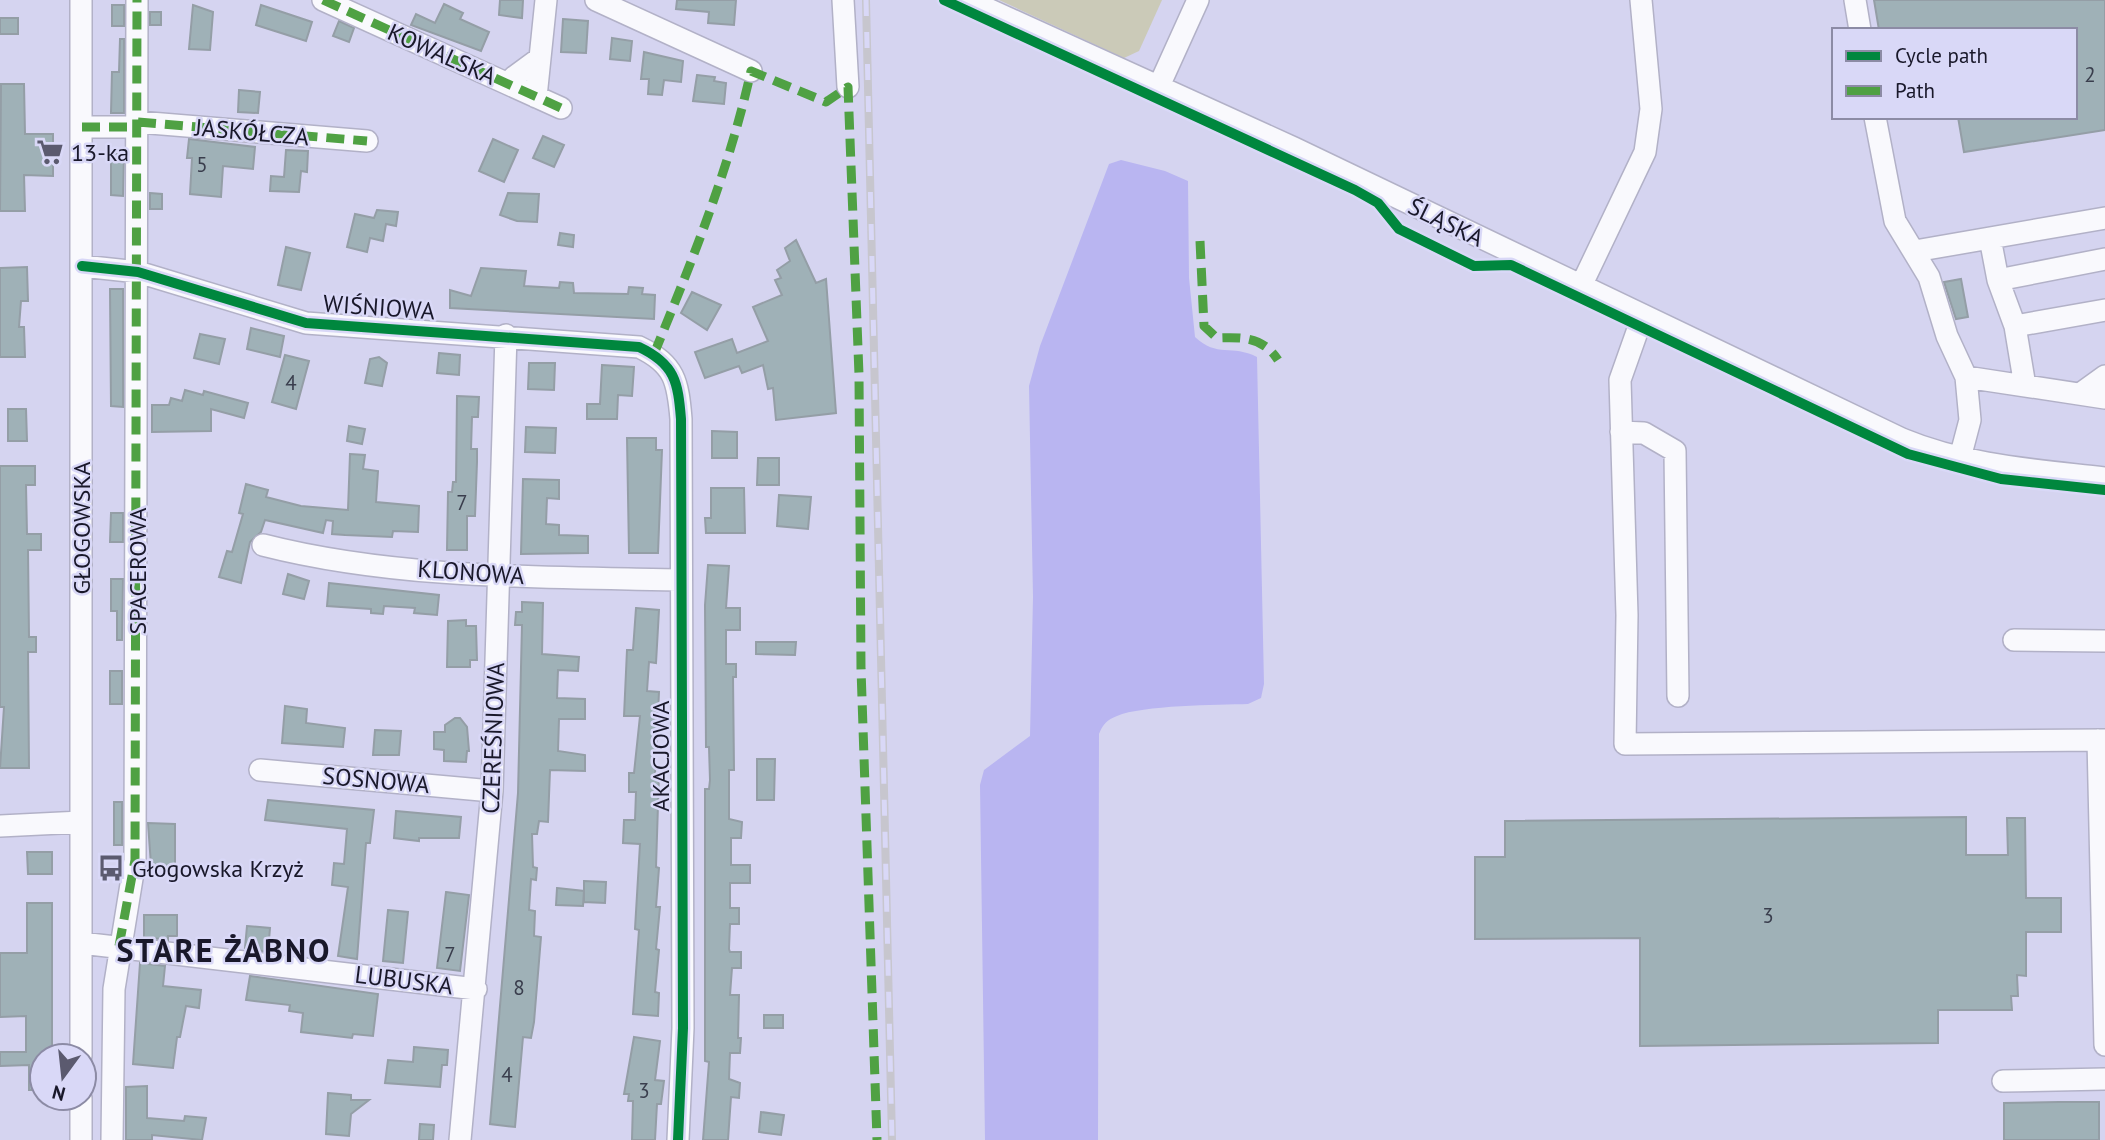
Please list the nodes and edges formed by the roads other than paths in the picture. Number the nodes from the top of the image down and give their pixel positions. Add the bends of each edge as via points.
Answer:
1 (81, 0) edge
2 (137, 0) edge
3 (323, 0) edge
4 (546, 0) edge
5 (596, 0) edge
6 (843, 0) edge
7 (968, 0) edge
8 (1198, 0) edge
9 (1641, 0) edge
10 (1855, 0) edge
11 (1860, 28) edge
12 (540, 58) junction
13 (751, 71) dead end
14 (511, 85) junction
15 (1159, 86) junction
16 (848, 87) dead end
17 (536, 97) junction
18 (561, 108) dead end
19 (1875, 119) edge
20 (138, 125) junction
21 (82, 127) junction
22 (367, 141) dead end
23 (2105, 218) edge
24 (1990, 238) junction
25 (1915, 251) junction
26 (2105, 259) edge
27 (82, 266) junction
28 (138, 272) junction
29 (1998, 280) junction
30 (1581, 286) junction
31 (2105, 310) edge
32 (1643, 315) junction
33 (2015, 326) junction
34 (506, 335) junction
35 (672, 372) joint
36 (2105, 376) edge
37 (1966, 377) junction
38 (2025, 386) junction
39 (2080, 394) junction
40 (2105, 398) edge
41 (1621, 432) junction
42 (1960, 458) junction
43 (2105, 478) edge
44 (263, 545) dead end
45 (498, 576) junction
46 (680, 580) junction
47 (2014, 640) dead end
48 (2105, 641) edge
49 (1678, 696) dead end
50 (2102, 740) edge
51 (260, 770) dead end
52 (492, 791) junction
53 (81, 822) junction
54 (0, 826) edge
55 (81, 943) junction
56 (119, 946) junction
57 (476, 989) junction
58 (81, 1042) edge
59 (2105, 1045) edge
60 (2105, 1079) edge
61 (2003, 1081) dead end
62 (81, 1112) edge
63 (80, 1140) edge
64 (113, 1140) edge
65 (460, 1140) edge
66 (678, 1140) edge

1 - 21 street, GŁOGOWSKA
2 - 20 street, SPACEROWA
3 - 14 street, KOWALSKA
4 - 12 street
5 - 13 street
6 - 16 street
7 - 15 street, ŚLĄSKA
8 - 15 street
9 - 30 street via 1650,130 1645,152
10 - 11 street
12 - 14 street
12 - 17 street
14 - 17 street, KOWALSKA
15 - 30 street, ŚLĄSKA
17 - 18 street, KOWALSKA
19 - 25 street via 1895,221
20 - 21 street, JASKÓŁCZA
20 - 22 street, JASKÓŁCZA
20 - 28 street, SPACEROWA
21 - 27 street, GŁOGOWSKA
23 - 24 street
24 - 25 street
24 - 29 street
25 - 37 street
26 - 29 street
27 - 28 street, WIŚNIOWA
27 - 53 street, GŁOGOWSKA
28 - 34 street, WIŚNIOWA via 306,323
28 - 56 street, SPACEROWA via 135,860
29 - 33 street
30 - 32 street, ŚLĄSKA
31 - 33 street
32 - 41 street via 1620,380
32 - 42 street, ŚLĄSKA via 1902,439
33 - 38 street
34 - 35 street, WIŚNIOWA via 639,347 658,356
34 - 45 street, CZEREŚNIOWA
35 - 46 street, AKACJOWA via 681,419
36 - 39 street
37 - 38 street
37 - 42 street via 1970,420
38 - 39 street
39 - 40 street
41 - 49 street via 1644,433 1675,452
41 - 50 street via 1627,615 1625,744
42 - 43 street, ŚLĄSKA
44 - 45 street, KLONOWA via 317,558
45 - 46 street, KLONOWA
45 - 52 street, CZEREŚNIOWA
46 - 66 street, AKACJOWA via 683,1028
47 - 48 street
50 - 59 street
51 - 52 street, SOSNOWA
52 - 57 street, CZEREŚNIOWA
53 - 54 street
53 - 55 street, GŁOGOWSKA
55 - 56 street, LUBUSKA
55 - 58 street, GŁOGOWSKA
56 - 57 street, LUBUSKA
56 - 64 street, SPACEROWA via 114,989
57 - 65 street, CZEREŚNIOWA
60 - 61 street
62 - 63 street

